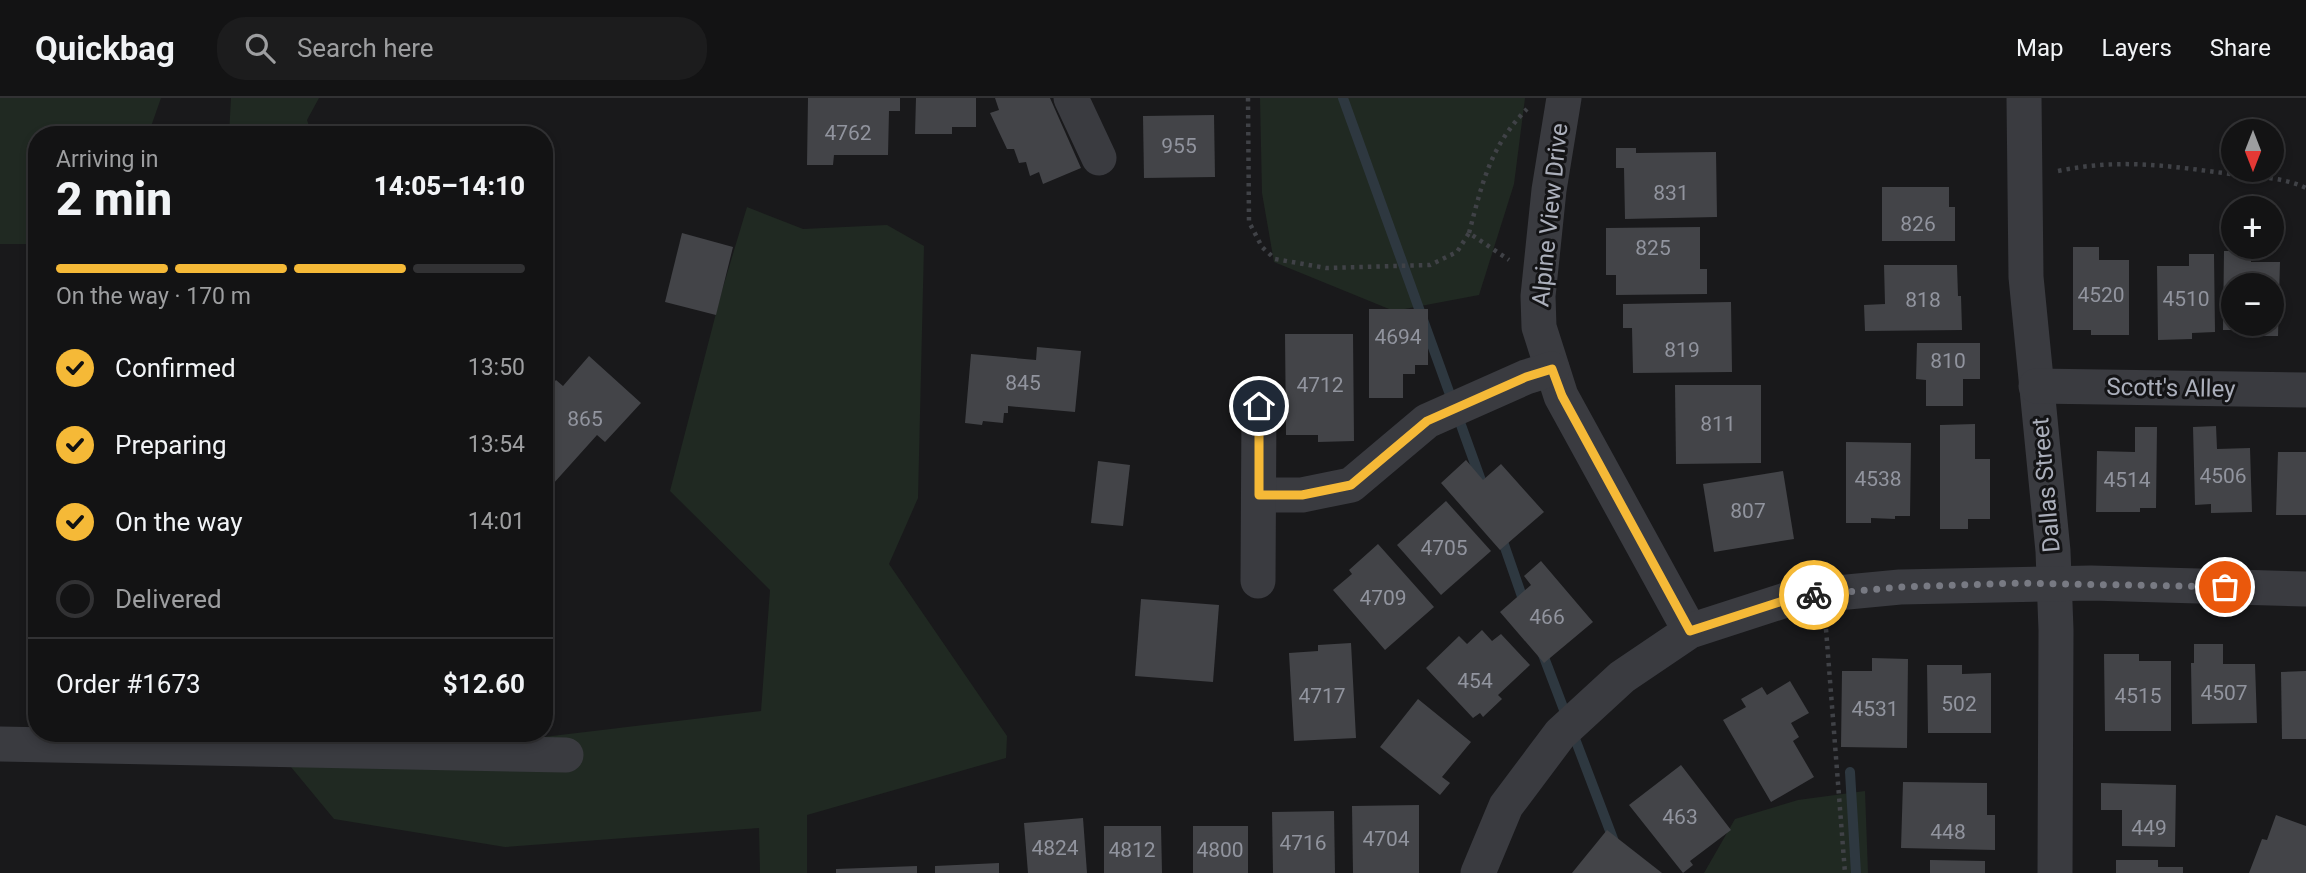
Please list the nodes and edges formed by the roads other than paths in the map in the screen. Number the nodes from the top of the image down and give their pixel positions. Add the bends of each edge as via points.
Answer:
1 (1071, 98) edge
2 (2024, 98) edge
3 (1548, 102) edge
4 (1099, 158) dead end
5 (1552, 369) junction
6 (2036, 386) junction
7 (2306, 390) edge
8 (1259, 406) dead end
9 (1259, 495) junction
10 (1258, 581) dead end
11 (2054, 583) junction
12 (2306, 589) edge
13 (1690, 631) junction
14 (0, 744) edge
15 (566, 755) dead end
16 (1478, 873) edge
17 (2055, 873) edge

1 - 4 street
2 - 6 street, Dallas Street via 2026,277
3 - 5 street, Alpine View Drive via 1549,190 1538,296 1539,327
5 - 9 street via 1427,421 1351,485 1302,495
5 - 13 street, Alpine View Drive via 1562,396
6 - 7 street, Scott's Alley
6 - 11 street, Dallas Street
8 - 9 street
9 - 10 street
11 - 12 street
11 - 13 street via 1900,587 1795,597
11 - 17 street, Dallas Street
13 - 16 street via 1622,677 1560,734 1506,806
14 - 15 street

